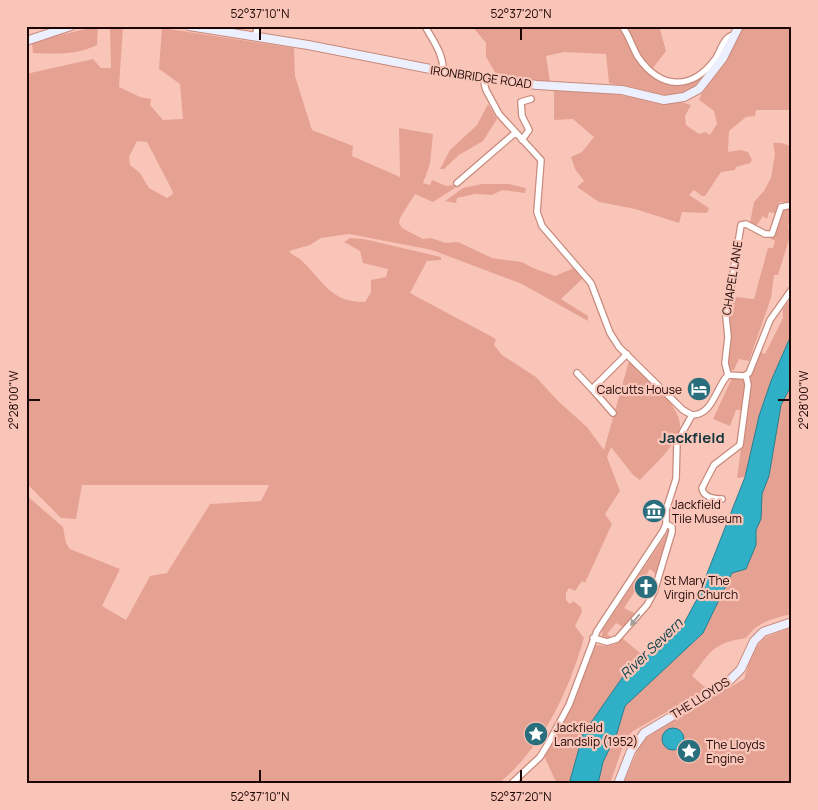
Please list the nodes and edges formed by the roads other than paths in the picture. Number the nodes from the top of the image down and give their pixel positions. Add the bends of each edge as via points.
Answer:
1 (71, 26) edge
2 (189, 26) edge
3 (258, 26) edge
4 (425, 26) edge
5 (622, 26) edge
6 (739, 26) edge
7 (216, 28) edge
8 (734, 35) junction
9 (255, 36) junction
10 (26, 41) edge
11 (443, 72) junction
12 (484, 79) junction
13 (531, 99) dead end
14 (515, 133) junction
15 (522, 140) junction
16 (457, 183) dead end
17 (791, 205) edge
18 (792, 289) edge
19 (626, 354) junction
20 (577, 373) dead end
21 (728, 375) junction
22 (746, 375) junction
23 (592, 389) junction
24 (613, 413) dead end
25 (692, 415) junction
26 (722, 499) dead end
27 (669, 526) junction
28 (792, 622) edge
29 (593, 638) junction
30 (511, 784) edge
31 (618, 784) edge

1 - 10 main road
2 - 7 main road, IRONBRIDGE ROAD
3 - 9 street
4 - 11 street via 439,51
5 - 8 street via 638,57 659,78 672,83 683,83 701,73 727,38
6 - 8 main road, IRONBRIDGE ROAD
7 - 9 main road, IRONBRIDGE ROAD
8 - 12 main road, IRONBRIDGE ROAD via 708,79 690,94 674,99 664,100 622,90
9 - 11 main road, IRONBRIDGE ROAD
11 - 12 main road, IRONBRIDGE ROAD
12 - 14 street via 499,114
13 - 15 street via 521,102 522,116 529,128
14 - 15 street
14 - 16 street via 464,173
15 - 19 street via 542,162 537,212 542,226 590,283 610,333
17 - 21 street, CHAPEL LANE via 782,205 772,234 741,225 726,317 725,363
18 - 22 street via 770,320
19 - 23 street
19 - 25 street
20 - 23 street
21 - 22 street
21 - 25 street via 711,404 702,413
22 - 26 street via 748,384 740,446 714,466 702,488 706,495
23 - 24 street
25 - 27 street via 677,442 676,479 666,510
27 - 29 street
27 -> 29 street via 654,592 646,605 617,639 607,642
28 - 31 main road, THE LLOYDS via 763,632 754,641 741,669 726,684 644,733 630,751
29 - 30 street via 568,705 548,744 540,757

